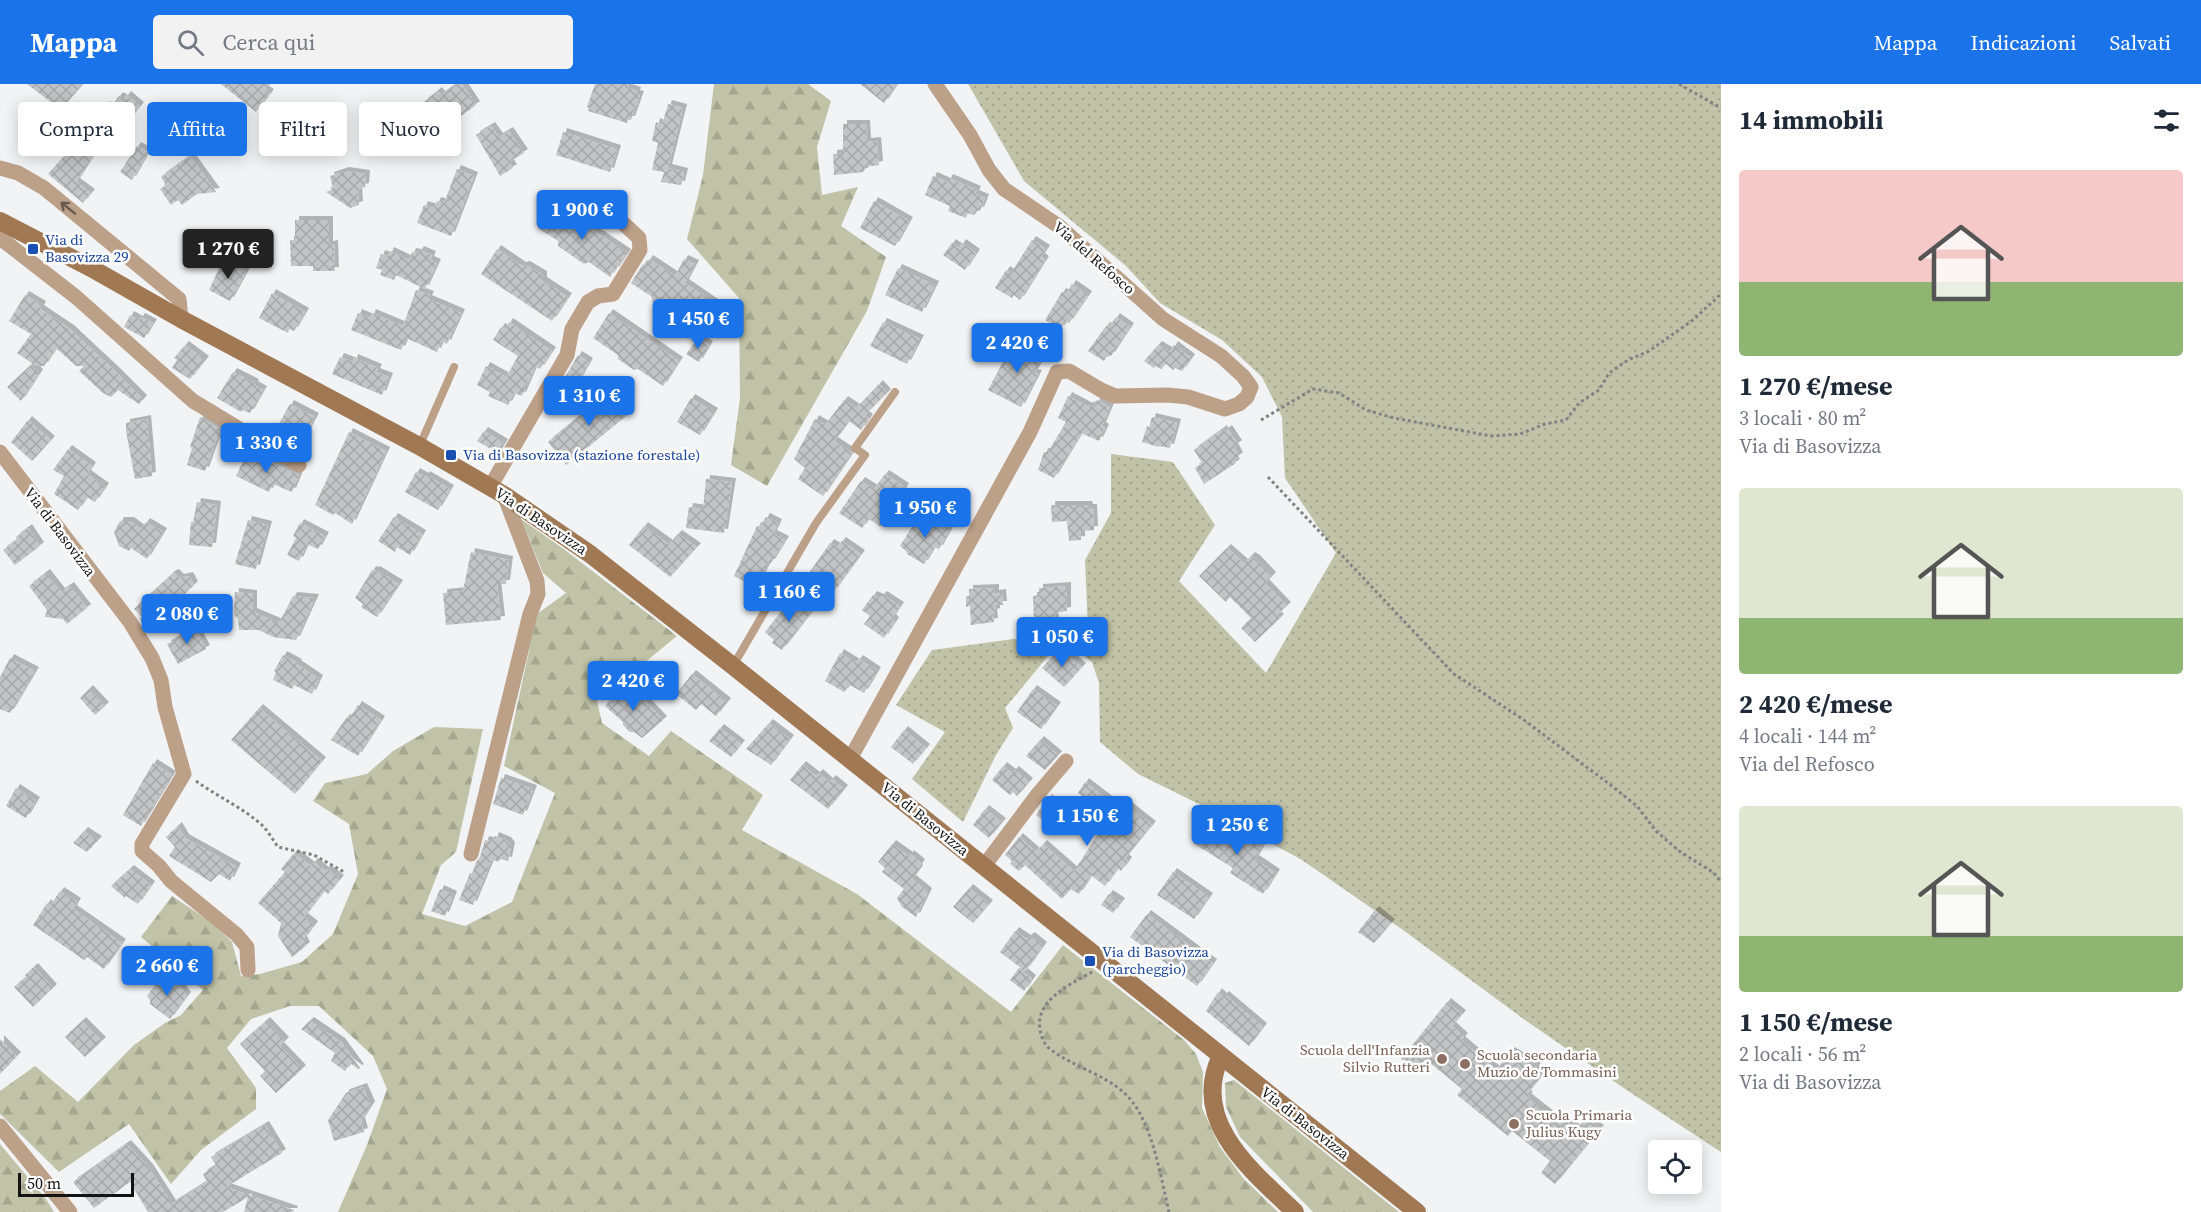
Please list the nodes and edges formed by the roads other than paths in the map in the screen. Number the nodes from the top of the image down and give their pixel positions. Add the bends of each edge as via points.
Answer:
1 (935, 84) edge
2 (0, 168) edge
3 (624, 224) dead end
4 (0, 227) edge
5 (181, 319) junction
6 (454, 367) dead end
7 (895, 392) dead end
8 (419, 446) junction
9 (0, 452) edge
10 (299, 465) dead end
11 (497, 491) junction
12 (733, 666) junction
13 (850, 759) junction
14 (1066, 761) dead end
15 (471, 854) dead end
16 (984, 866) junction
17 (248, 970) dead end
18 (1221, 1056) junction
19 (0, 1126) edge
20 (70, 1212) edge
21 (1295, 1212) edge
22 (1417, 1212) edge

1 - 13 street, Via del Refosco via 1004,189 1060,227 1162,319 1221,356 1251,387 1239,404 1225,409 1167,395 1115,396 1069,371 1057,372 1030,432
5 -> 2 street via 179,299 44,188
3 - 11 street via 639,238 640,250 613,294 588,302 572,329 567,355
4 - 5 main road, Via di Basovizza via 91,268
4 - 10 street via 4,242 76,297 193,401
5 - 8 main road, Via di Basovizza
6 - 8 lane
7 - 12 lane via 855,448 865,455 816,523
8 - 11 main road, Via di Basovizza
9 - 17 street, Via di Basovizza via 130,622 152,658 184,774 142,844 142,851 171,882 237,935 247,947
11 - 12 main road, Via di Basovizza via 590,554
11 - 15 street via 537,581 538,594
12 - 13 main road, Via di Basovizza
13 - 16 main road, Via di Basovizza
14 - 16 street
16 - 18 main road, Via di Basovizza
18 - 21 main road via 1212,1080 1213,1108 1219,1125 1246,1163
18 - 22 main road, Via di Basovizza
19 - 20 street

